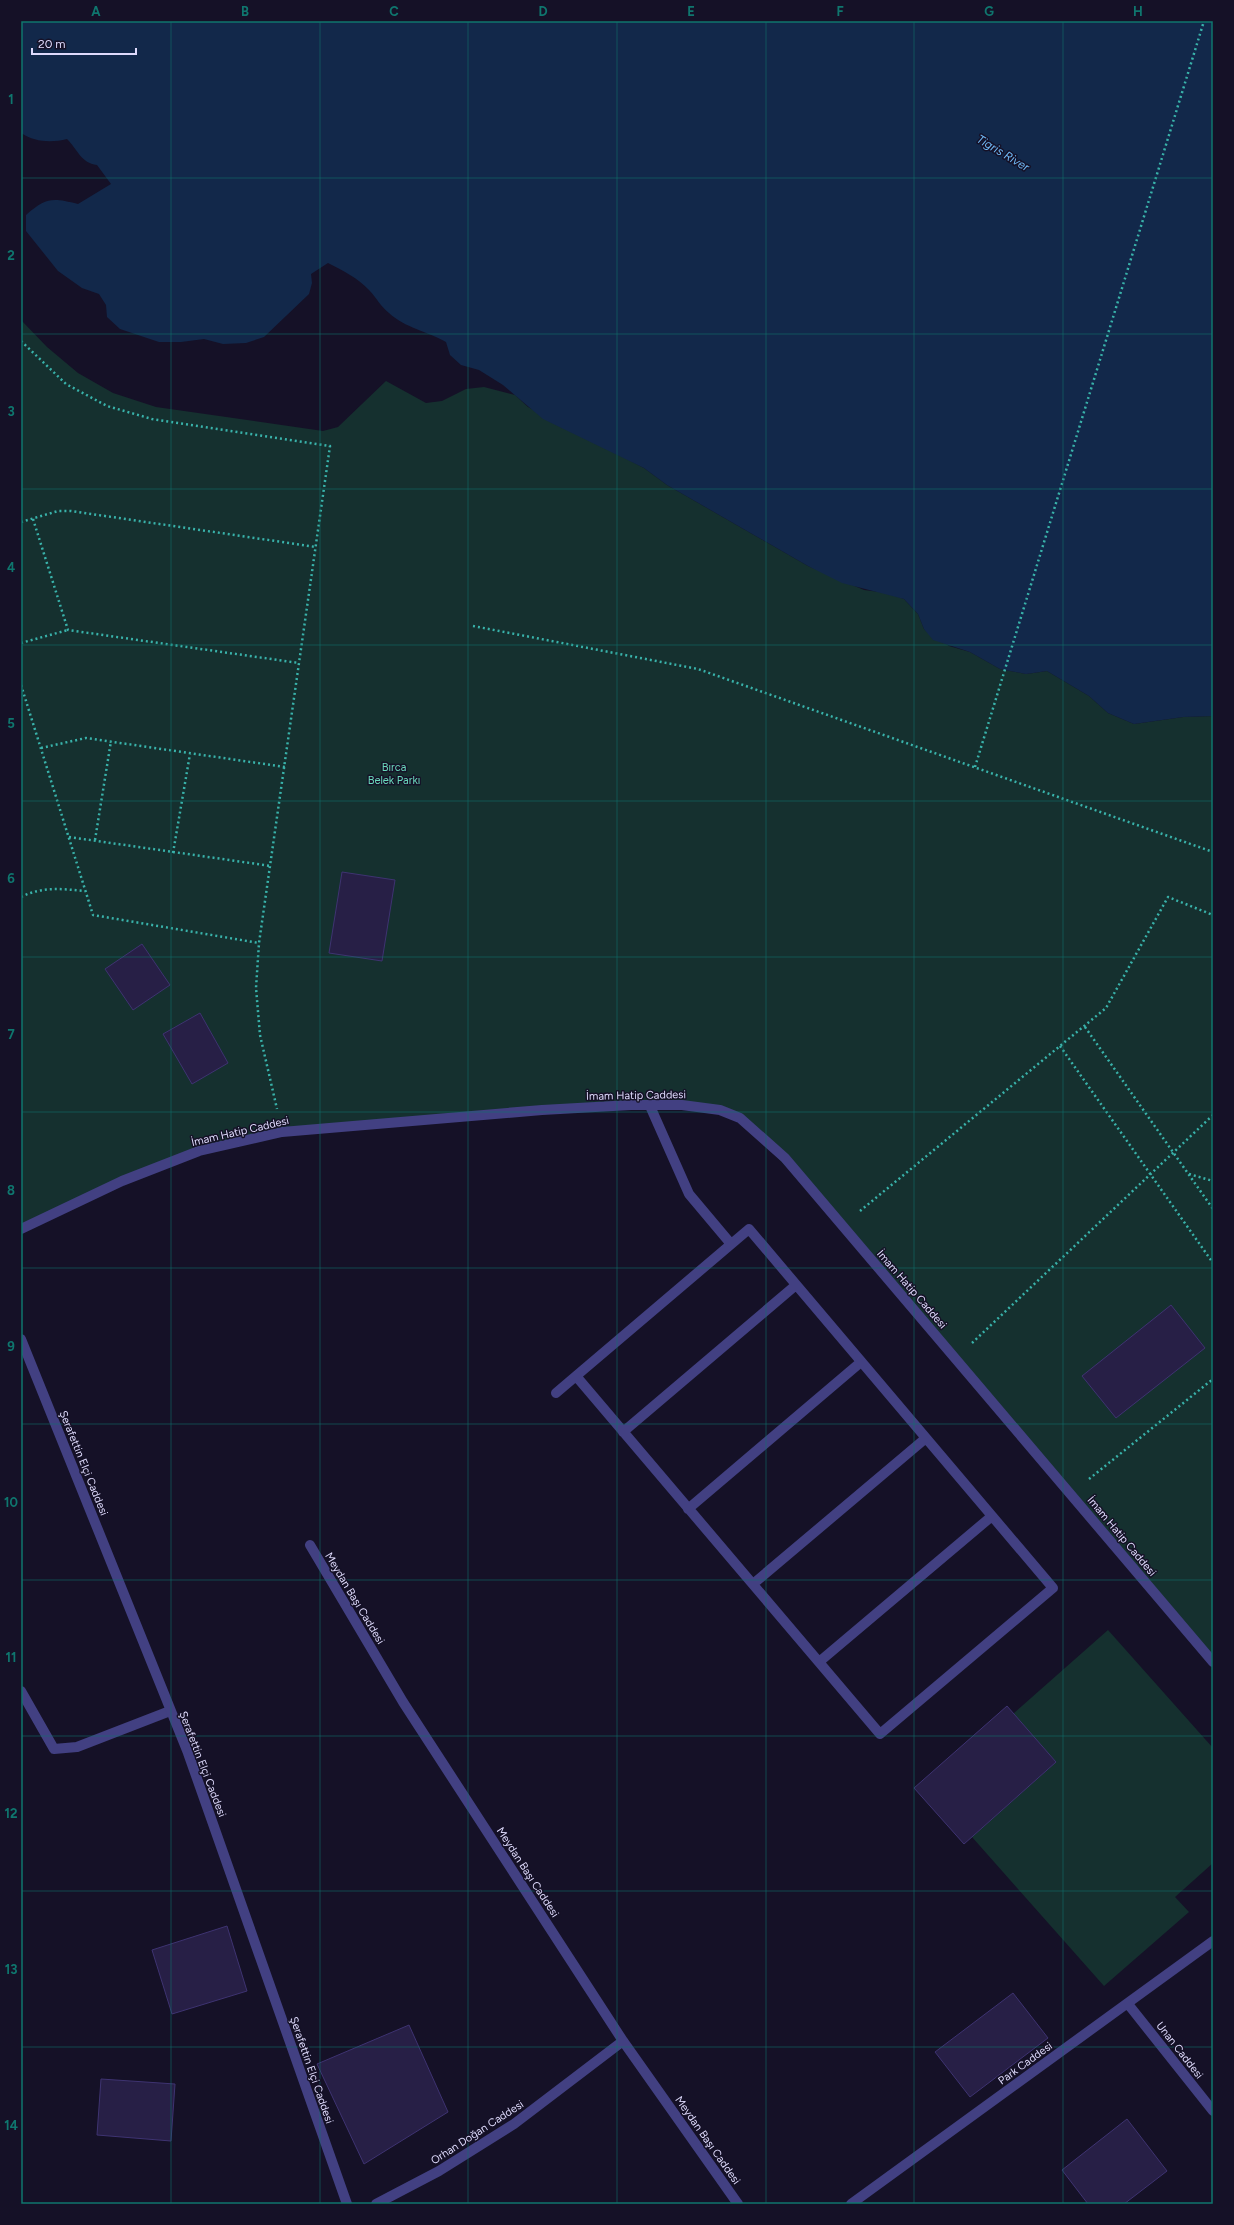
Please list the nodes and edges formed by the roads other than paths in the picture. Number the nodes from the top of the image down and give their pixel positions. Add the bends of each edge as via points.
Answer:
1 (650, 1106) junction
2 (21, 1229) edge
3 (731, 1244) junction
4 (796, 1285) junction
5 (21, 1339) edge
6 (861, 1362) junction
7 (576, 1376) junction
8 (556, 1393) dead end
9 (623, 1432) junction
10 (926, 1438) junction
11 (688, 1508) junction
12 (992, 1516) junction
13 (310, 1545) dead end
14 (753, 1584) junction
15 (819, 1662) junction
16 (1213, 1662) edge
17 (21, 1691) edge
18 (170, 1711) junction
19 (1213, 1941) edge
20 (1128, 2004) junction
21 (623, 2040) junction
22 (1213, 2111) edge
23 (347, 2204) edge
24 (376, 2204) edge
25 (738, 2204) edge
26 (851, 2204) edge

1 - 2 street, İmam Hatip Caddesi via 542,1110 282,1132 199,1151 122,1181
1 - 3 street via 689,1194
1 - 16 street, İmam Hatip Caddesi via 682,1105 720,1110 740,1118 785,1158
3 - 4 street via 749,1229
3 - 7 street
4 - 6 street
4 - 9 street
5 - 18 street, Şerafettin Elçi Caddesi
6 - 10 street
6 - 11 street
7 - 8 street
7 - 9 street
9 - 11 street
10 - 12 street
10 - 14 street
11 - 14 street
12 - 15 street
12 - 15 street via 1053,1588 1018,1618 880,1734
13 - 21 street, Meydan Başı Caddesi via 403,1702
14 - 15 street
17 - 18 street via 54,1749 77,1747
18 - 23 street, Şerafettin Elçi Caddesi via 188,1753
19 - 20 street, Park Caddesi
20 - 22 street, Unan Caddesi
20 - 26 street, Park Caddesi
21 - 24 street, Orhan Doğan Caddesi via 514,2124 439,2171
21 - 25 street, Meydan Başı Caddesi

